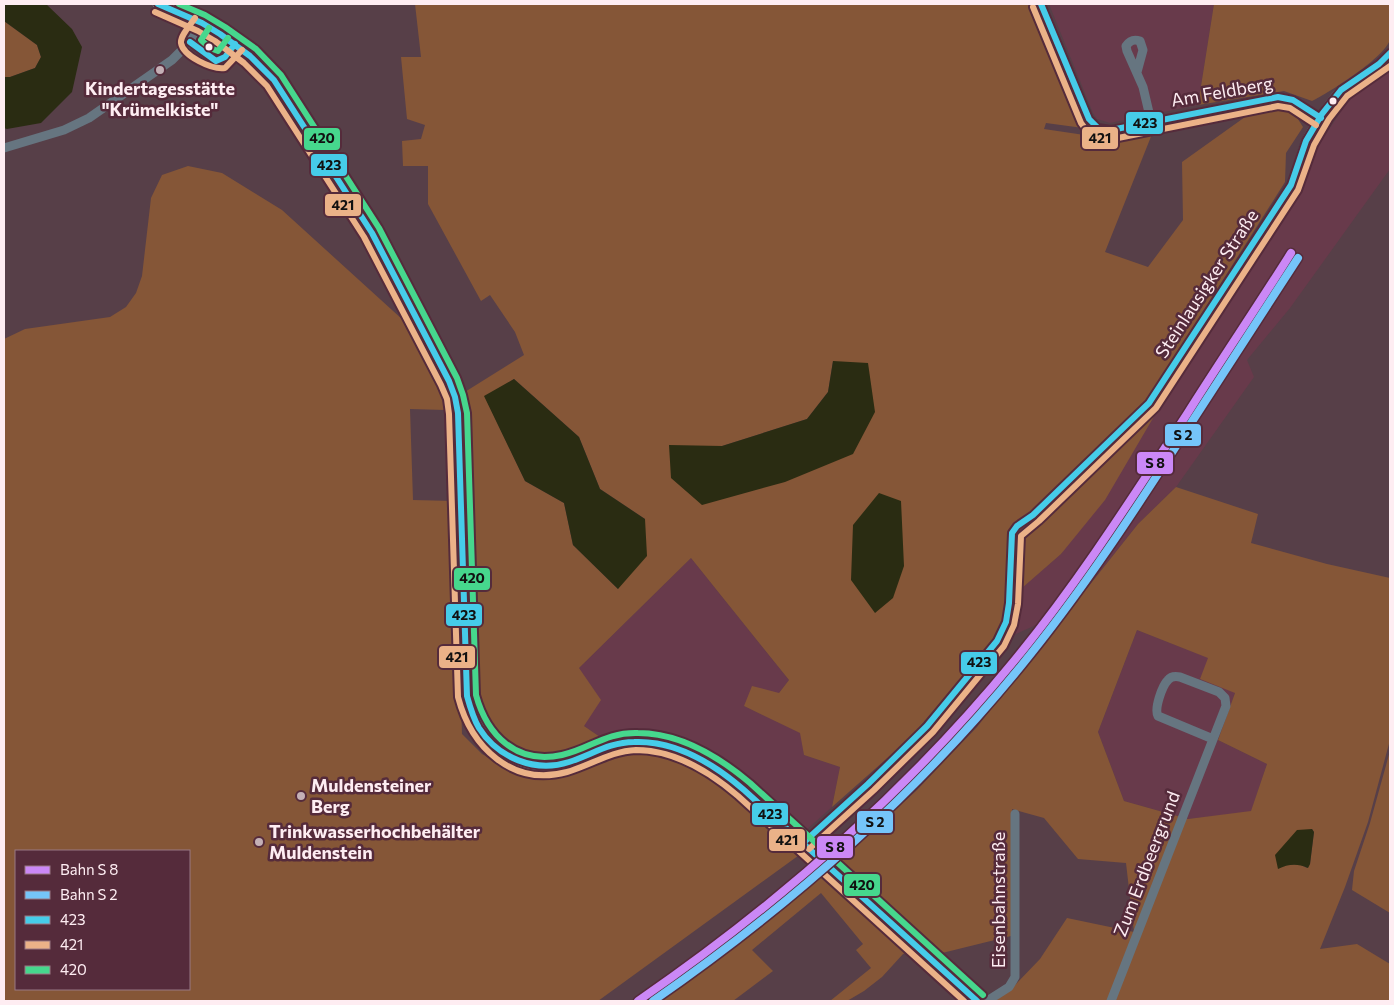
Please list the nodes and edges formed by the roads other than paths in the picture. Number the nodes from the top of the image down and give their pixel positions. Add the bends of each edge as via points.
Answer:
1 (158, 4) edge
2 (1041, 4) edge
3 (202, 23) junction
4 (1390, 53) edge
5 (1137, 72) dead end
6 (1321, 118) junction
7 (1151, 121) junction
8 (4, 148) edge
9 (1213, 738) junction
10 (1015, 814) dead end
11 (807, 847) junction
12 (977, 1001) edge
13 (987, 1001) edge
14 (1112, 1001) edge

1 - 3 main road
2 - 7 street, Am Feldberg via 1089,119 1096,128 1106,130
3 - 8 street via 190,42 172,60 89,118 64,130
3 - 11 main road via 250,56 279,88 364,220 444,370 457,404 467,696 482,734 507,756 537,765 569,762 607,746 627,742 652,742 677,749 721,770
4 - 6 street, Steinlausigker Straße via 1382,63 1340,91
5 - 7 street
6 - 7 street, Am Feldberg via 1293,100 1278,97
6 - 11 street, Steinlausigker Straße via 1307,138 1291,185 1149,403 1012,533 1009,603 1006,622 997,641 927,726
9 - 9 street, Zum Erdbeergrund via 1226,706 1223,696 1180,677 1169,678 1156,708 1158,716
9 - 14 street, Zum Erdbeergrund
10 - 13 street, Eisenbahnstraße via 1015,977 1009,987
11 - 12 main road

